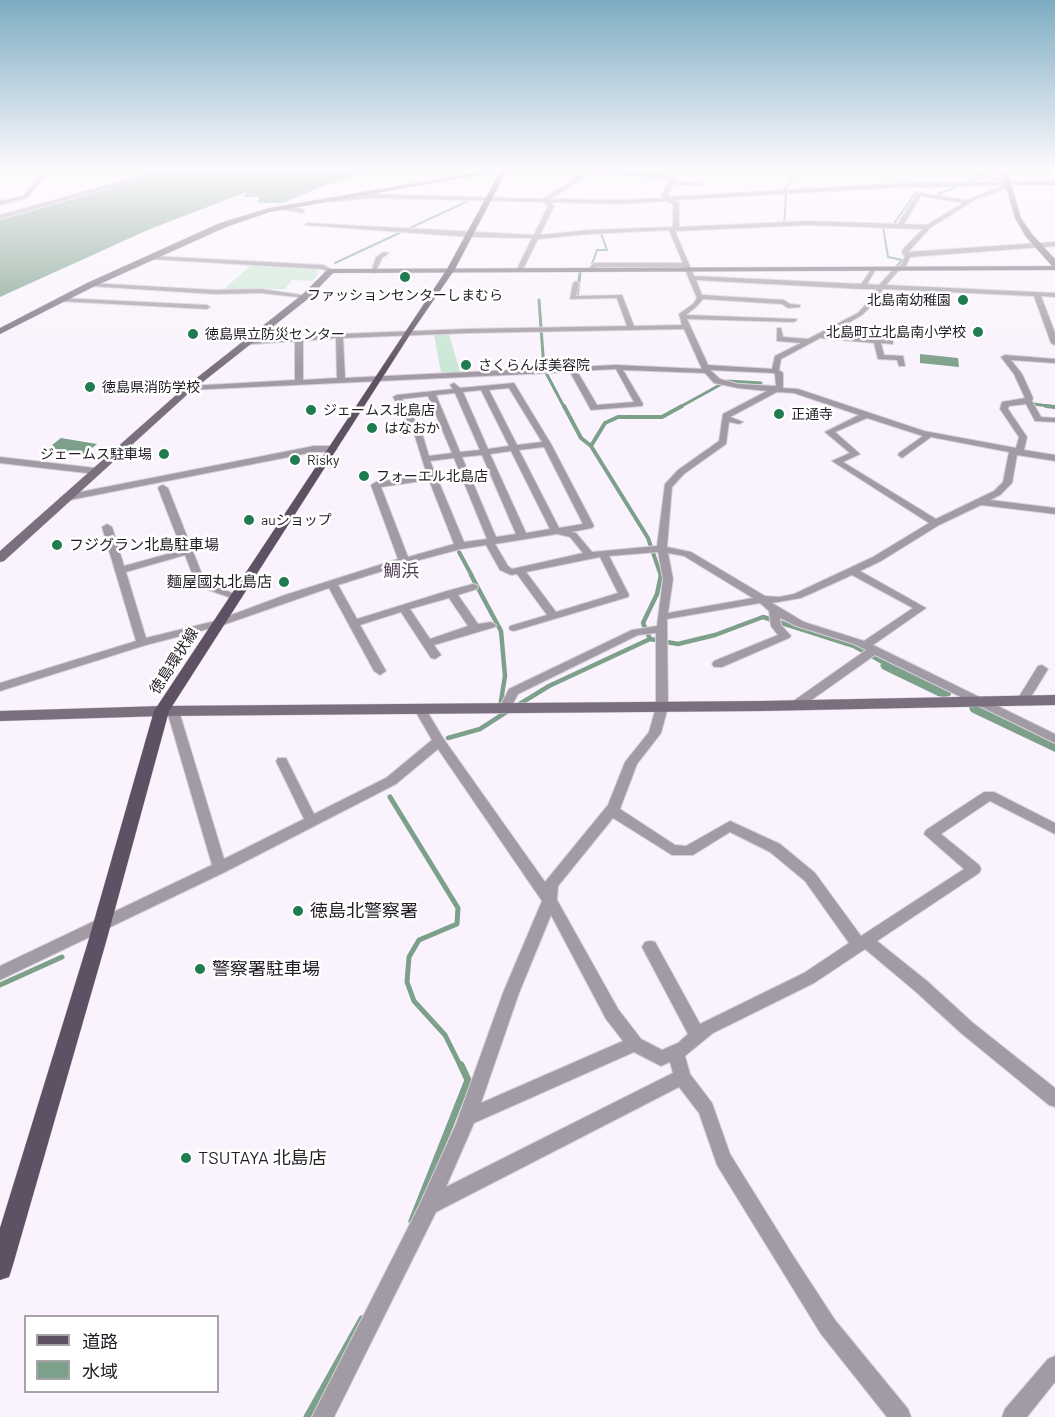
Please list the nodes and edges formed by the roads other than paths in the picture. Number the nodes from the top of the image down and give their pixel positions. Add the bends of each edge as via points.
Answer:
1 (199, 236) edge
2 (439, 236) edge
3 (469, 236) edge
4 (507, 236) edge
5 (545, 236) edge
6 (675, 236) edge
7 (919, 236) edge
8 (1032, 236) edge
9 (536, 237) junction
10 (434, 242) dead end
11 (1055, 244) edge
12 (1039, 246) junction
13 (386, 253) dead end
14 (908, 255) junction
15 (151, 258) junction
16 (1055, 266) edge
17 (688, 267) junction
18 (520, 268) junction
19 (451, 269) junction
20 (873, 269) junction
21 (896, 270) junction
22 (331, 271) junction
23 (373, 272) junction
24 (692, 278) junction
25 (576, 283) dead end
26 (90, 285) junction
27 (862, 287) junction
28 (880, 288) junction
29 (1037, 294) junction
30 (1055, 295) edge
31 (306, 296) junction
32 (700, 297) junction
33 (59, 300) junction
34 (798, 306) dead end
35 (207, 307) dead end
36 (1043, 311) junction
37 (1055, 312) edge
38 (683, 317) junction
39 (795, 320) dead end
40 (686, 327) junction
41 (631, 328) junction
42 (779, 329) dead end
43 (0, 331) edge
44 (407, 333) junction
45 (339, 336) junction
46 (815, 336) junction
47 (299, 339) junction
48 (1054, 340) edge
49 (806, 341) junction
50 (876, 341) junction
51 (890, 342) dead end
52 (243, 343) junction
53 (1055, 361) edge
54 (902, 364) dead end
55 (618, 367) junction
56 (572, 369) junction
57 (706, 369) junction
58 (775, 371) junction
59 (444, 376) junction
60 (379, 379) junction
61 (341, 380) junction
62 (298, 382) junction
63 (189, 388) junction
64 (484, 388) junction
65 (777, 388) junction
66 (458, 390) junction
67 (431, 393) junction
68 (1028, 401) junction
69 (594, 408) junction
70 (866, 415) junction
71 (726, 419) junction
72 (602, 420) dead end
73 (1055, 420) edge
74 (739, 422) dead end
75 (929, 435) junction
76 (547, 444) junction
77 (514, 448) junction
78 (333, 449) junction
79 (484, 451) junction
80 (1016, 452) junction
81 (457, 454) junction
82 (902, 455) dead end
83 (1055, 458) edge
84 (0, 459) edge
85 (425, 459) junction
86 (94, 471) junction
87 (432, 477) junction
88 (163, 488) dead end
89 (65, 498) junction
90 (980, 501) junction
91 (1050, 511) edge
92 (1055, 522) edge
93 (936, 523) junction
94 (107, 527) dead end
95 (556, 531) junction
96 (522, 536) junction
97 (491, 542) junction
98 (460, 546) junction
99 (662, 549) junction
100 (189, 551) junction
101 (603, 554) junction
102 (589, 555) junction
103 (0, 558) edge
104 (404, 561) junction
105 (120, 570) junction
106 (519, 570) junction
107 (850, 570) junction
108 (332, 583) junction
109 (473, 587) dead end
110 (451, 593) junction
111 (237, 597) junction
112 (762, 599) junction
113 (404, 608) junction
114 (774, 610) junction
115 (554, 616) junction
116 (219, 623) junction
117 (354, 623) junction
118 (663, 623) junction
119 (491, 625) dead end
120 (475, 628) junction
121 (514, 628) dead end
122 (142, 643) junction
123 (427, 643) junction
124 (867, 651) junction
125 (435, 655) dead end
126 (718, 664) dead end
127 (1042, 669) dead end
128 (380, 671) dead end
129 (0, 687) edge
130 (974, 700) junction
131 (1023, 700) junction
132 (1055, 700) edge
133 (796, 705) junction
134 (662, 707) junction
135 (513, 708) junction
136 (420, 709) junction
137 (167, 711) junction
138 (0, 716) edge
139 (1055, 739) edge
140 (439, 741) junction
141 (282, 761) dead end
142 (611, 810) junction
143 (311, 821) junction
144 (1055, 829) edge
145 (220, 868) junction
146 (550, 900) junction
147 (102, 925) junction
148 (863, 943) junction
149 (650, 947) dead end
150 (0, 973) edge
151 (698, 1037) junction
152 (635, 1044) junction
153 (675, 1053) junction
154 (681, 1077) junction
155 (1055, 1099) edge
156 (467, 1117) junction
157 (430, 1205) junction
158 (0, 1268) edge
159 (1055, 1366) edge
160 (323, 1417) edge
161 (900, 1417) edge
162 (1013, 1417) edge

1 - 15 street
2 - 10 street
3 - 19 main road, 徳島環状線
4 - 9 street
5 - 9 street
6 - 17 street
7 - 14 street via 906,249 904,253
8 - 12 street
9 - 18 street
11 - 12 street
12 - 14 street
12 - 16 street
13 - 23 street via 379,257
14 - 21 street via 903,267
15 - 22 street via 323,267
15 - 26 street
16 - 21 street
17 - 18 street
17 - 20 street
17 - 24 street
18 - 19 street
19 - 23 street
19 - 44 main road, 徳島環状線
20 - 21 street
20 - 27 street
21 - 28 street
22 - 23 street
22 - 31 street
24 - 27 street
24 - 32 street
25 - 41 street via 572,297 620,296
26 - 31 street
26 - 33 street
27 - 28 street
28 - 29 street
28 - 46 street via 860,314
29 - 30 street
29 - 36 street
31 - 52 street
32 - 34 street
32 - 38 street
33 - 35 street
33 - 43 street
36 - 37 street
36 - 48 street
38 - 39 street
38 - 40 street
40 - 41 street
40 - 57 street
41 - 44 street
42 - 49 street via 780,339
44 - 45 street
44 - 60 main road, 徳島環状線
45 - 47 street
45 - 61 street
46 - 49 street
46 - 50 street
47 - 52 street
47 - 62 street
49 - 58 street via 778,358
50 - 51 street
50 - 54 street via 881,357 900,358
52 - 63 street
53 - 68 street via 1005,357 1018,374
55 - 56 street
55 - 57 street
55 - 69 street via 639,404
56 - 59 street
56 - 69 street
57 - 58 street
57 - 65 street via 717,381 730,385
58 - 65 street via 781,381
59 - 60 street
59 - 66 street
60 - 61 street
60 - 78 main road, 徳島環状線
61 - 62 street
62 - 63 street
63 - 86 street
64 - 66 street
64 - 76 street via 511,385
64 - 77 street
65 - 70 street
65 - 71 street
66 - 67 street
66 - 79 street
67 - 81 street
67 - 85 street via 397,397 417,430
68 - 73 street via 1038,419
68 - 80 street via 1005,404 1004,409 1023,437
69 - 72 street
70 - 75 street
70 - 93 street via 829,432 856,454 836,461
71 - 74 street
71 - 99 street via 723,442 668,486
75 - 80 street
75 - 82 street
76 - 77 street
76 - 95 street via 589,526
77 - 79 street
77 - 95 street
78 - 89 street via 314,449
78 - 111 main road, 徳島環状線
79 - 81 street
79 - 96 street
80 - 83 street
80 - 90 street via 1007,483
81 - 85 street
81 - 97 street
84 - 86 street
85 - 87 street
86 - 89 street
87 - 98 street
87 - 104 street via 376,485
88 - 100 street
89 - 103 street
90 - 91 street
90 - 93 street
91 - 92 street
93 - 107 street via 877,559
94 - 105 street
95 - 96 street
95 - 102 street via 573,535
96 - 97 street
97 - 98 street
97 - 106 street via 504,568
98 - 104 street
99 - 101 street
99 - 112 street via 687,554
99 - 118 street via 668,579
100 - 105 street
100 - 111 street via 201,584
101 - 102 street
101 - 115 street via 624,595
102 - 106 street
104 - 108 street
105 - 122 street
106 - 115 street
107 - 112 street via 797,596
107 - 124 street via 921,608
108 - 116 street
108 - 117 street
109 - 110 street
110 - 113 street
110 - 120 street
111 - 116 main road, 徳島環状線
112 - 114 street
112 - 118 street
113 - 117 street
113 - 123 street
114 - 124 street
114 - 126 street via 776,626 784,636
115 - 121 street
116 - 122 street
116 - 137 main road, 徳島環状線
117 - 128 street
118 - 134 street
118 - 135 street via 636,632 513,692
119 - 120 street
120 - 123 street
122 - 129 street
123 - 125 street
124 - 130 street
124 - 133 street
127 - 131 street
130 - 131 street
130 - 133 street
130 - 139 street
131 - 132 street
133 - 134 street
134 - 135 street
134 - 142 street via 655,733 631,762
135 - 136 street
136 - 137 street
136 - 140 street
137 - 138 street
137 - 145 street
137 - 147 main road, 徳島環状線
140 - 143 street via 391,781
140 - 146 street
141 - 143 street
142 - 146 street via 551,884
142 - 148 street via 672,850 688,851 730,826 775,848 810,877
143 - 145 street
144 - 148 street via 989,795 931,834 974,869
145 - 147 street
146 - 152 street via 612,1014
146 - 156 street via 511,993
147 - 150 street
147 - 158 main road, 徳島環状線
148 - 151 street via 809,978 707,1028
148 - 155 street via 921,986
149 - 151 street
151 - 153 street
152 - 153 street via 661,1058
152 - 156 street
153 - 154 street
154 - 157 street
154 - 161 street via 706,1109 723,1159 791,1271 828,1327
156 - 157 street
157 - 160 street
159 - 162 street

